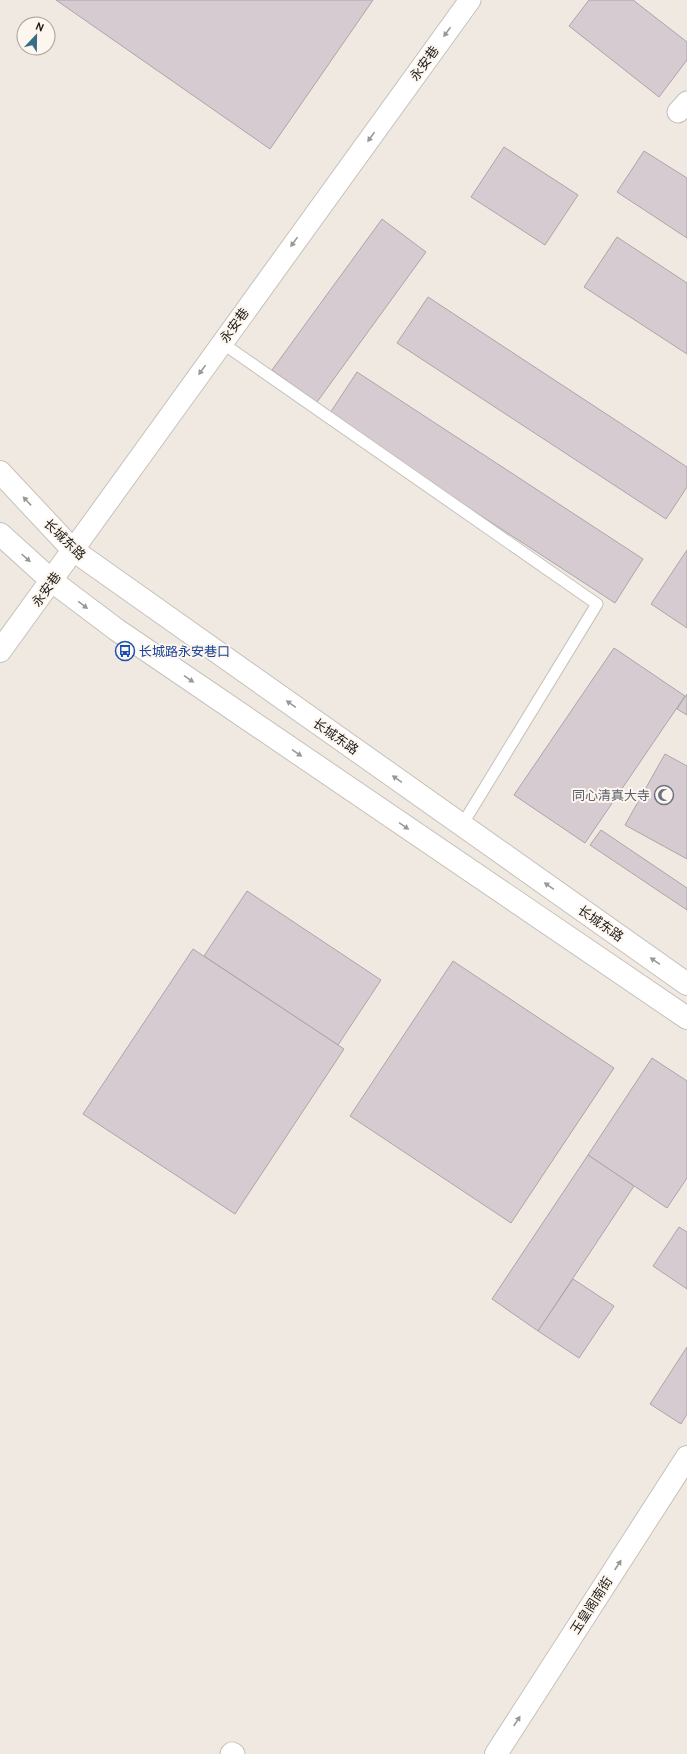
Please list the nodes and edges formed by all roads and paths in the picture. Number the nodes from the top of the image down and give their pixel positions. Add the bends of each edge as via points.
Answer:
1 (470, 0) edge
2 (222, 342) junction
3 (0, 472) edge
4 (0, 534) edge
5 (73, 550) junction
6 (52, 581) junction
7 (0, 651) edge
8 (462, 825) junction
9 (687, 984) edge
10 (687, 1018) edge
11 (687, 1457) edge
12 (231, 1754) edge
13 (234, 1754) edge
14 (496, 1754) edge

1 -> 2 street, 永安巷
2 -> 5 street, 永安巷
2 - 8 lane via 597,604
5 -> 3 main road, 长城东路
4 -> 6 main road
5 - 6 main road, 永安巷
8 -> 5 main road, 长城东路
6 - 7 main road, 永安巷
6 -> 10 main road via 117,630
9 -> 8 main road, 长城东路
14 -> 11 main road, 玉皇阁南街
12 - 13 street

